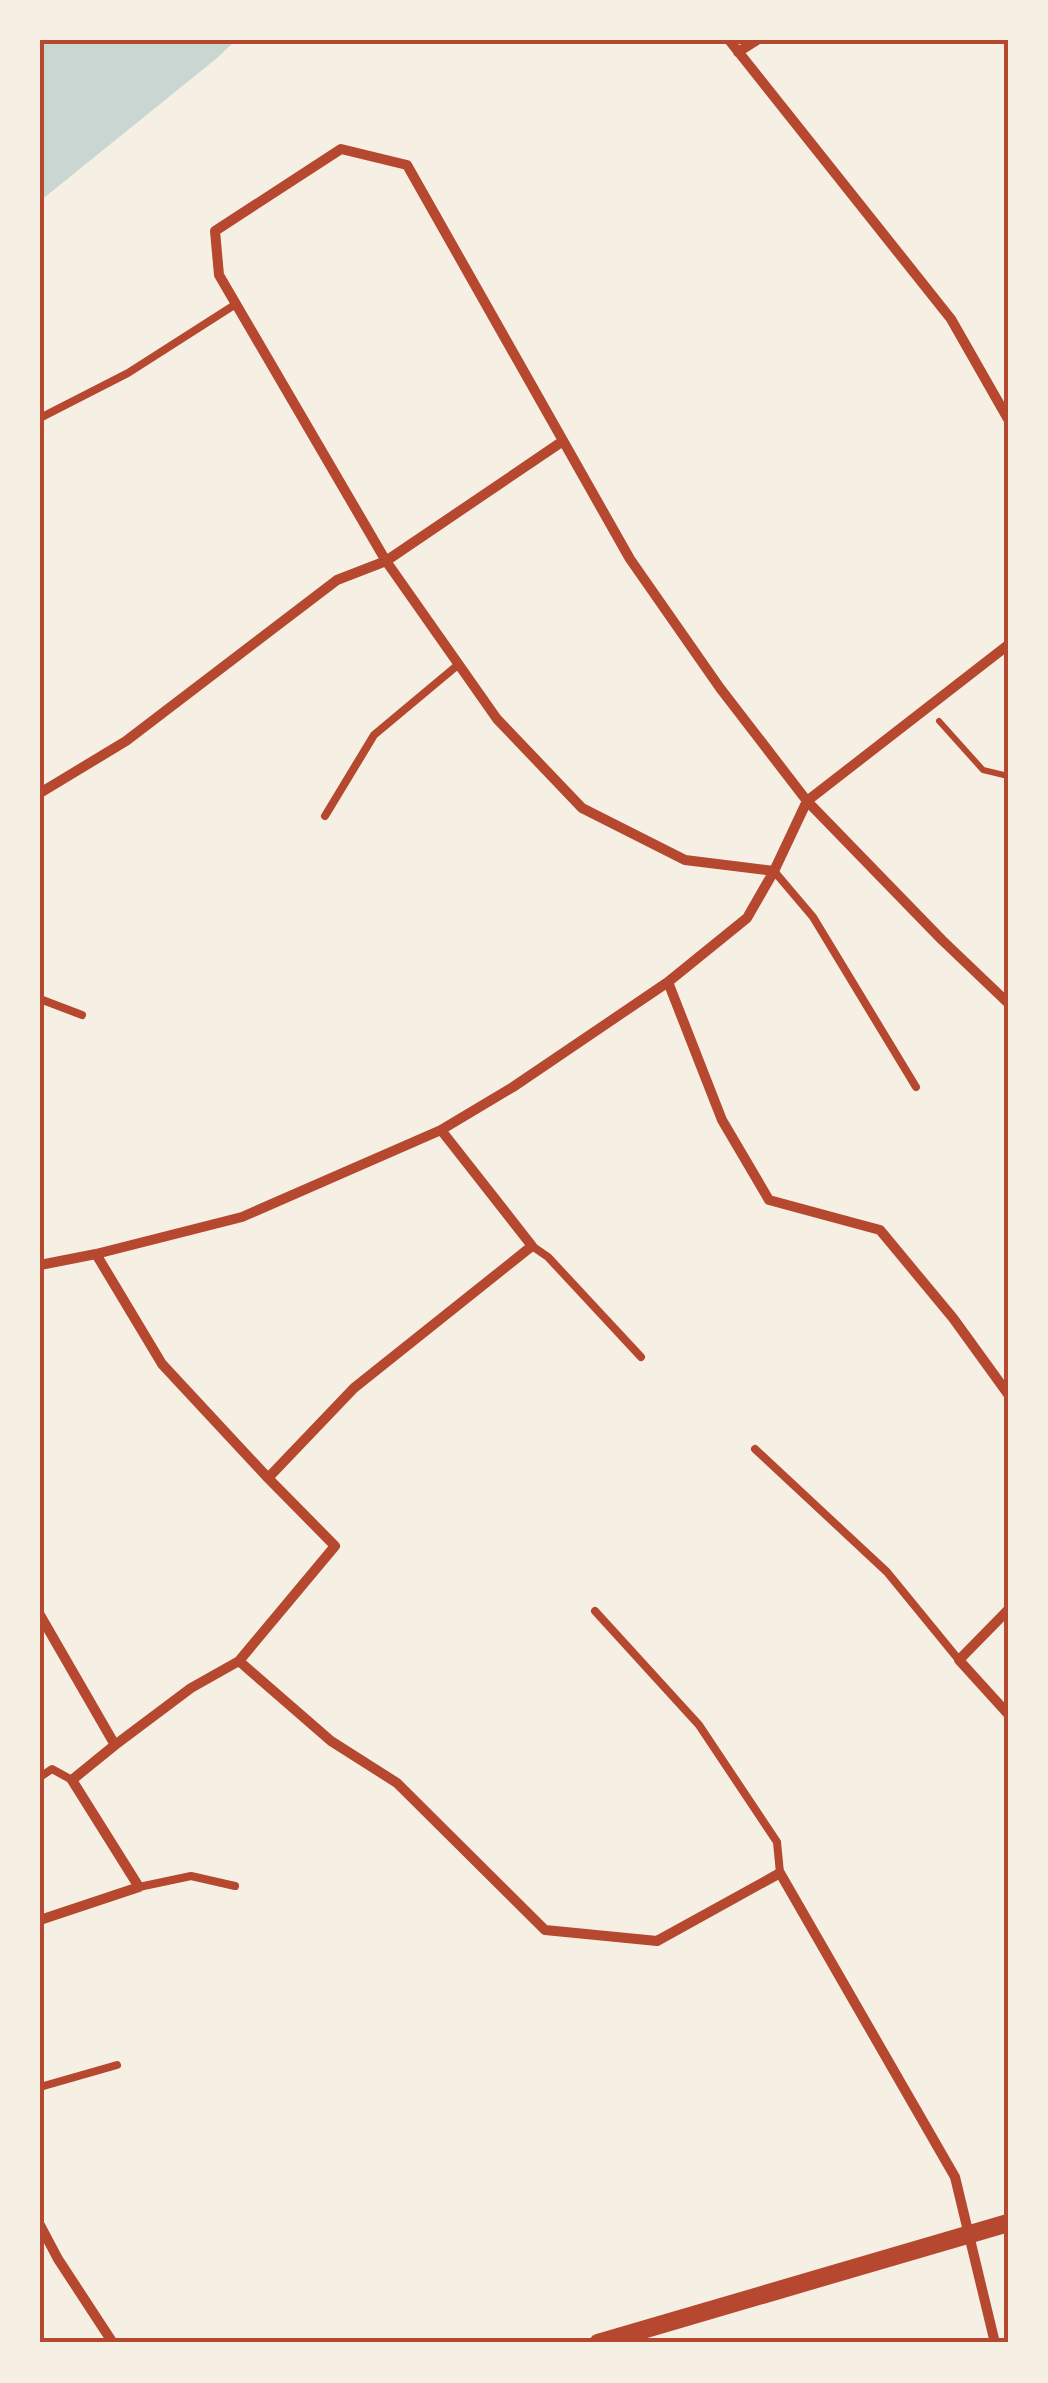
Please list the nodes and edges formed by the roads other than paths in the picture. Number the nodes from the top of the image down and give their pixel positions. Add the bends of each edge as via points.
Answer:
1 (729, 40) edge
2 (757, 40) edge
3 (738, 52) junction
4 (236, 304) junction
5 (40, 418) edge
6 (1008, 419) edge
7 (563, 442) junction
8 (386, 561) junction
9 (1008, 645) edge
10 (458, 664) junction
11 (40, 793) edge
12 (807, 801) junction
13 (326, 816) dead end
14 (774, 871) junction
15 (668, 982) junction
16 (40, 999) edge
17 (1008, 1004) edge
18 (82, 1015) dead end
19 (916, 1087) dead end
20 (441, 1130) junction
21 (532, 1246) junction
22 (96, 1254) junction
23 (40, 1265) edge
24 (641, 1357) dead end
25 (1008, 1394) edge
26 (754, 1449) dead end
27 (268, 1478) junction
28 (1008, 1610) edge
29 (595, 1611) dead end
30 (40, 1615) edge
31 (239, 1660) junction
32 (959, 1660) junction
33 (1008, 1714) edge
34 (116, 1745) junction
35 (40, 1777) edge
36 (72, 1780) junction
37 (780, 1873) junction
38 (235, 1886) dead end
39 (139, 1887) junction
40 (40, 1920) edge
41 (117, 2065) dead end
42 (40, 2087) edge
43 (1008, 2223) edge
44 (40, 2225) edge
45 (970, 2234) junction
46 (113, 2343) edge
47 (598, 2343) edge
48 (995, 2343) edge

1 - 3 street
2 - 3 street
3 - 6 street via 951,319
4 - 5 lane via 128,373
4 - 7 street via 219,275 215,231 341,150 407,165
4 - 8 street
7 - 8 street
7 - 12 street via 630,559
8 - 10 street
8 - 11 street via 337,580 126,742
9 - 12 street
10 - 13 lane via 374,735
10 - 14 street via 497,719 582,808 685,860
12 - 14 street
12 - 17 street
14 - 15 street via 746,918
14 - 19 lane via 814,917
15 - 20 street
15 - 25 street via 722,1120 769,1200 880,1230
16 - 18 lane
20 - 21 street
20 - 22 street via 242,1218
21 - 24 lane
21 - 27 street via 354,1388
22 - 23 street
22 - 27 street via 162,1364
26 - 32 lane via 887,1572
27 - 31 street via 335,1546
28 - 32 street
29 - 37 lane via 699,1726 776,1842
30 - 34 street
31 - 34 street
31 - 37 street via 331,1741 396,1783 545,1930 657,1940
32 - 33 street
34 - 36 street
35 - 36 lane via 52,1769
36 - 39 street
37 - 45 street via 955,2177
38 - 39 lane via 191,1876
39 - 40 street
41 - 42 lane
43 - 45 street
44 - 46 street
45 - 47 street
45 - 48 street

